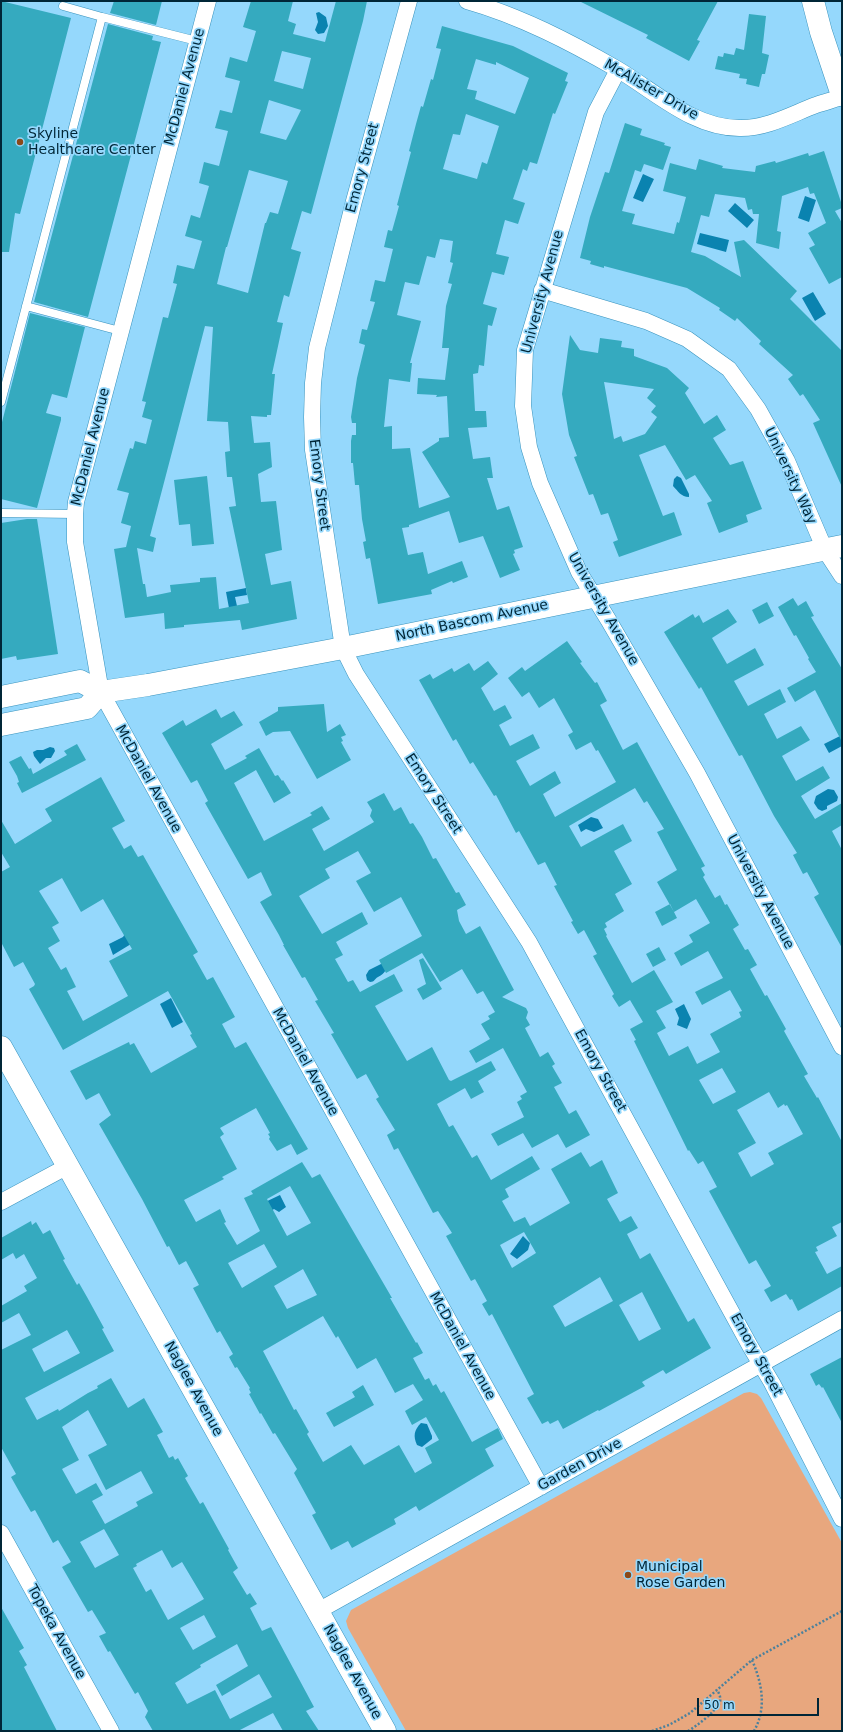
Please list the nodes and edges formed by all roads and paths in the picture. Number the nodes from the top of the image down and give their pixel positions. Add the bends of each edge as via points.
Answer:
1 (208, 1) edge
2 (409, 1) edge
3 (466, 1) edge
4 (813, 1) edge
5 (63, 6) dead end
6 (102, 17) junction
7 (197, 41) junction
8 (618, 70) junction
9 (842, 96) edge
10 (542, 290) junction
11 (26, 306) junction
12 (120, 331) junction
13 (1, 402) edge
14 (1, 513) edge
15 (75, 514) junction
16 (833, 548) edge
17 (842, 576) edge
18 (593, 596) junction
19 (343, 648) junction
20 (101, 692) junction
21 (1, 697) edge
22 (1, 725) edge
23 (1, 1047) edge
24 (842, 1047) edge
25 (68, 1166) junction
26 (1, 1202) edge
27 (842, 1320) edge
28 (760, 1365) junction
29 (541, 1487) junction
30 (842, 1519) edge
31 (1, 1533) edge
32 (318, 1611) junction
33 (842, 1611) edge
34 (752, 1660) junction
35 (717, 1690) junction
36 (111, 1731) edge
37 (385, 1731) edge
38 (652, 1731) edge
39 (688, 1731) edge
40 (754, 1731) edge

1 - 7 street, McDaniel Avenue
2 - 19 street, Emory Street via 317,348 313,383 313,450
3 - 8 street, McAlister Drive via 538,27
4 - 9 main road
5 - 6 lane
6 - 7 lane
6 - 11 lane
7 - 12 street, McDaniel Avenue
8 - 9 street, McAlister Drive via 690,116 717,125 741,128 764,125
8 - 10 street, University Avenue via 596,112
10 - 16 street, University Way via 646,321 687,339 729,369 758,409
10 - 18 street, University Avenue via 525,350 523,406 529,447 540,483 579,572
11 - 12 lane
11 - 13 lane
12 - 15 street, McDaniel Avenue
14 - 15 lane
15 - 20 street, McDaniel Avenue via 75,542
16 - 17 street, University Way
16 - 18 main road, North Bascom Avenue
18 - 19 main road, North Bascom Avenue
18 - 24 street, University Avenue via 610,620 697,773
19 - 20 main road, North Bascom Avenue
19 - 28 street, Emory Street via 356,674 529,942
20 - 21 main road via 80,681
20 - 22 main road via 87,708
20 - 29 street, McDaniel Avenue
23 - 25 main road, Naglee Avenue
25 - 26 street
25 - 32 main road, Naglee Avenue
27 - 28 street, Garden Drive
28 - 29 street, Garden Drive
28 - 30 street, Emory Street via 772,1382
29 - 32 street, Garden Drive
31 - 36 street, Topeka Avenue
32 - 37 main road, Naglee Avenue
33 - 34 path
34 - 35 path
34 - 40 path via 759,1677 762,1699 760,1718
35 - 38 path via 680,1720
35 - 39 path via 719,1704 700,1724

